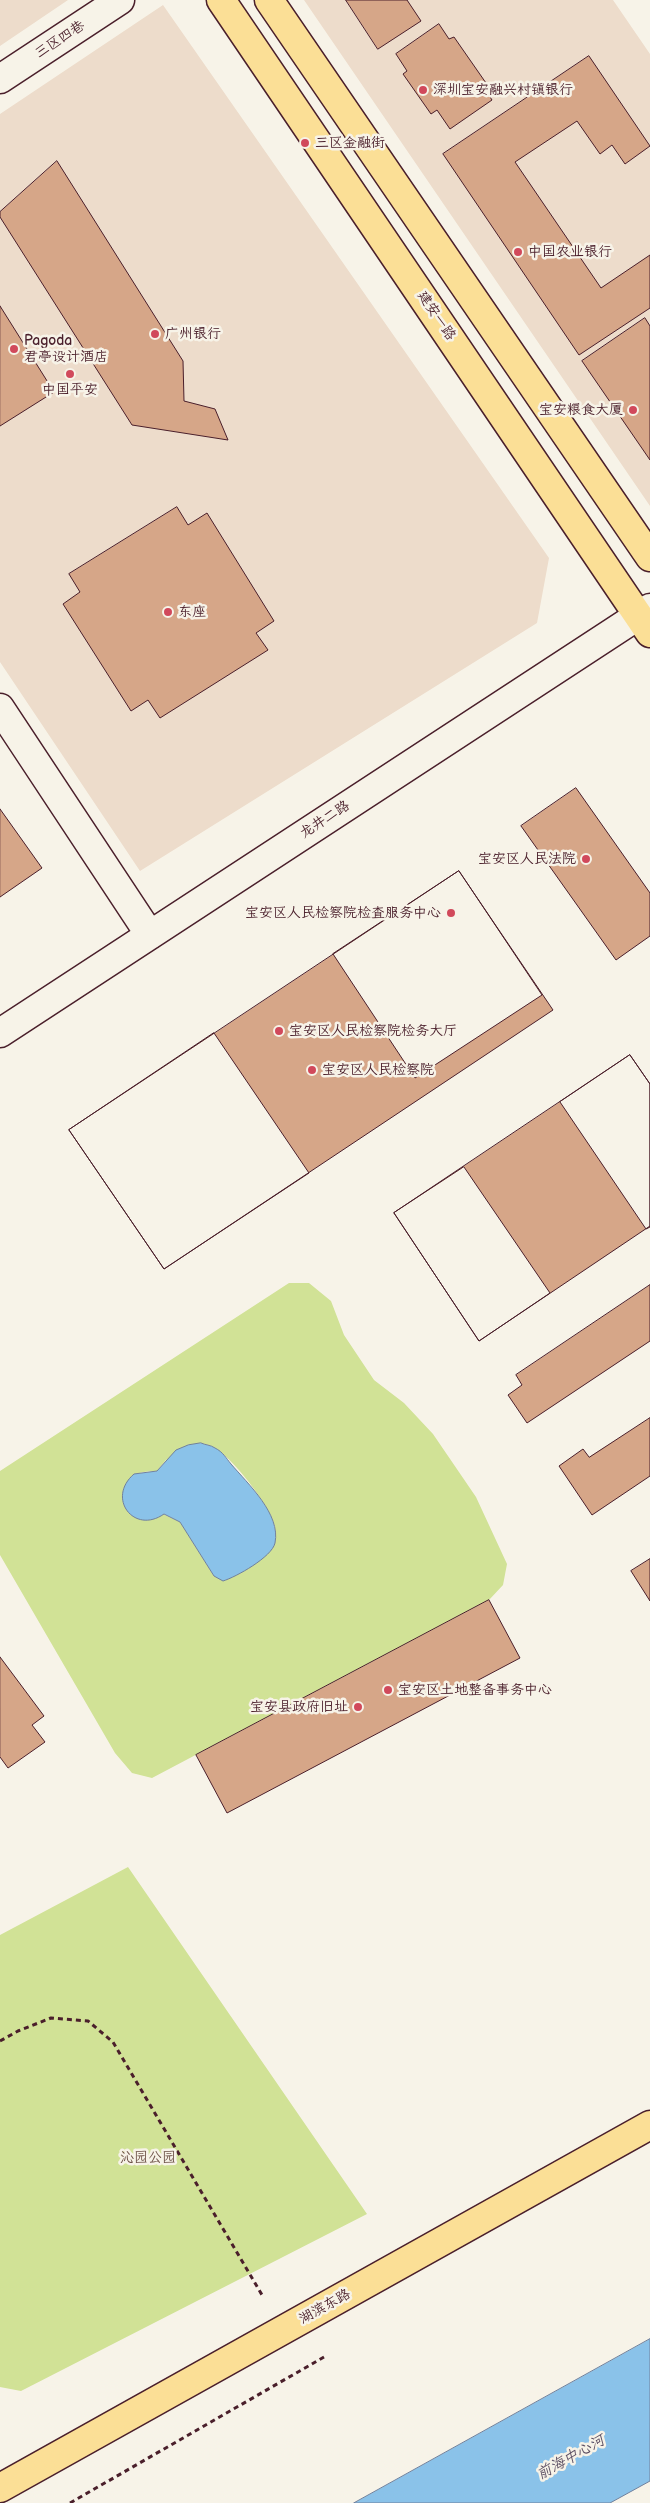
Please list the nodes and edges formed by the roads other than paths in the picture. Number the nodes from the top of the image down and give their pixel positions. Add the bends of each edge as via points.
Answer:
1 (120, 0) edge
2 (221, 0) edge
3 (269, 0) edge
4 (0, 79) edge
5 (650, 557) edge
6 (646, 619) edge
7 (0, 708) edge
8 (150, 935) junction
9 (0, 1033) edge
10 (650, 2125) edge
11 (0, 2488) edge

1 - 4 street, 三区四巷
2 - 6 main road, 建安一路
3 - 5 main road
6 - 8 street, 龙井二路
7 - 8 street
8 - 9 street, 龙井二路
10 - 11 main road, 湖滨东路

